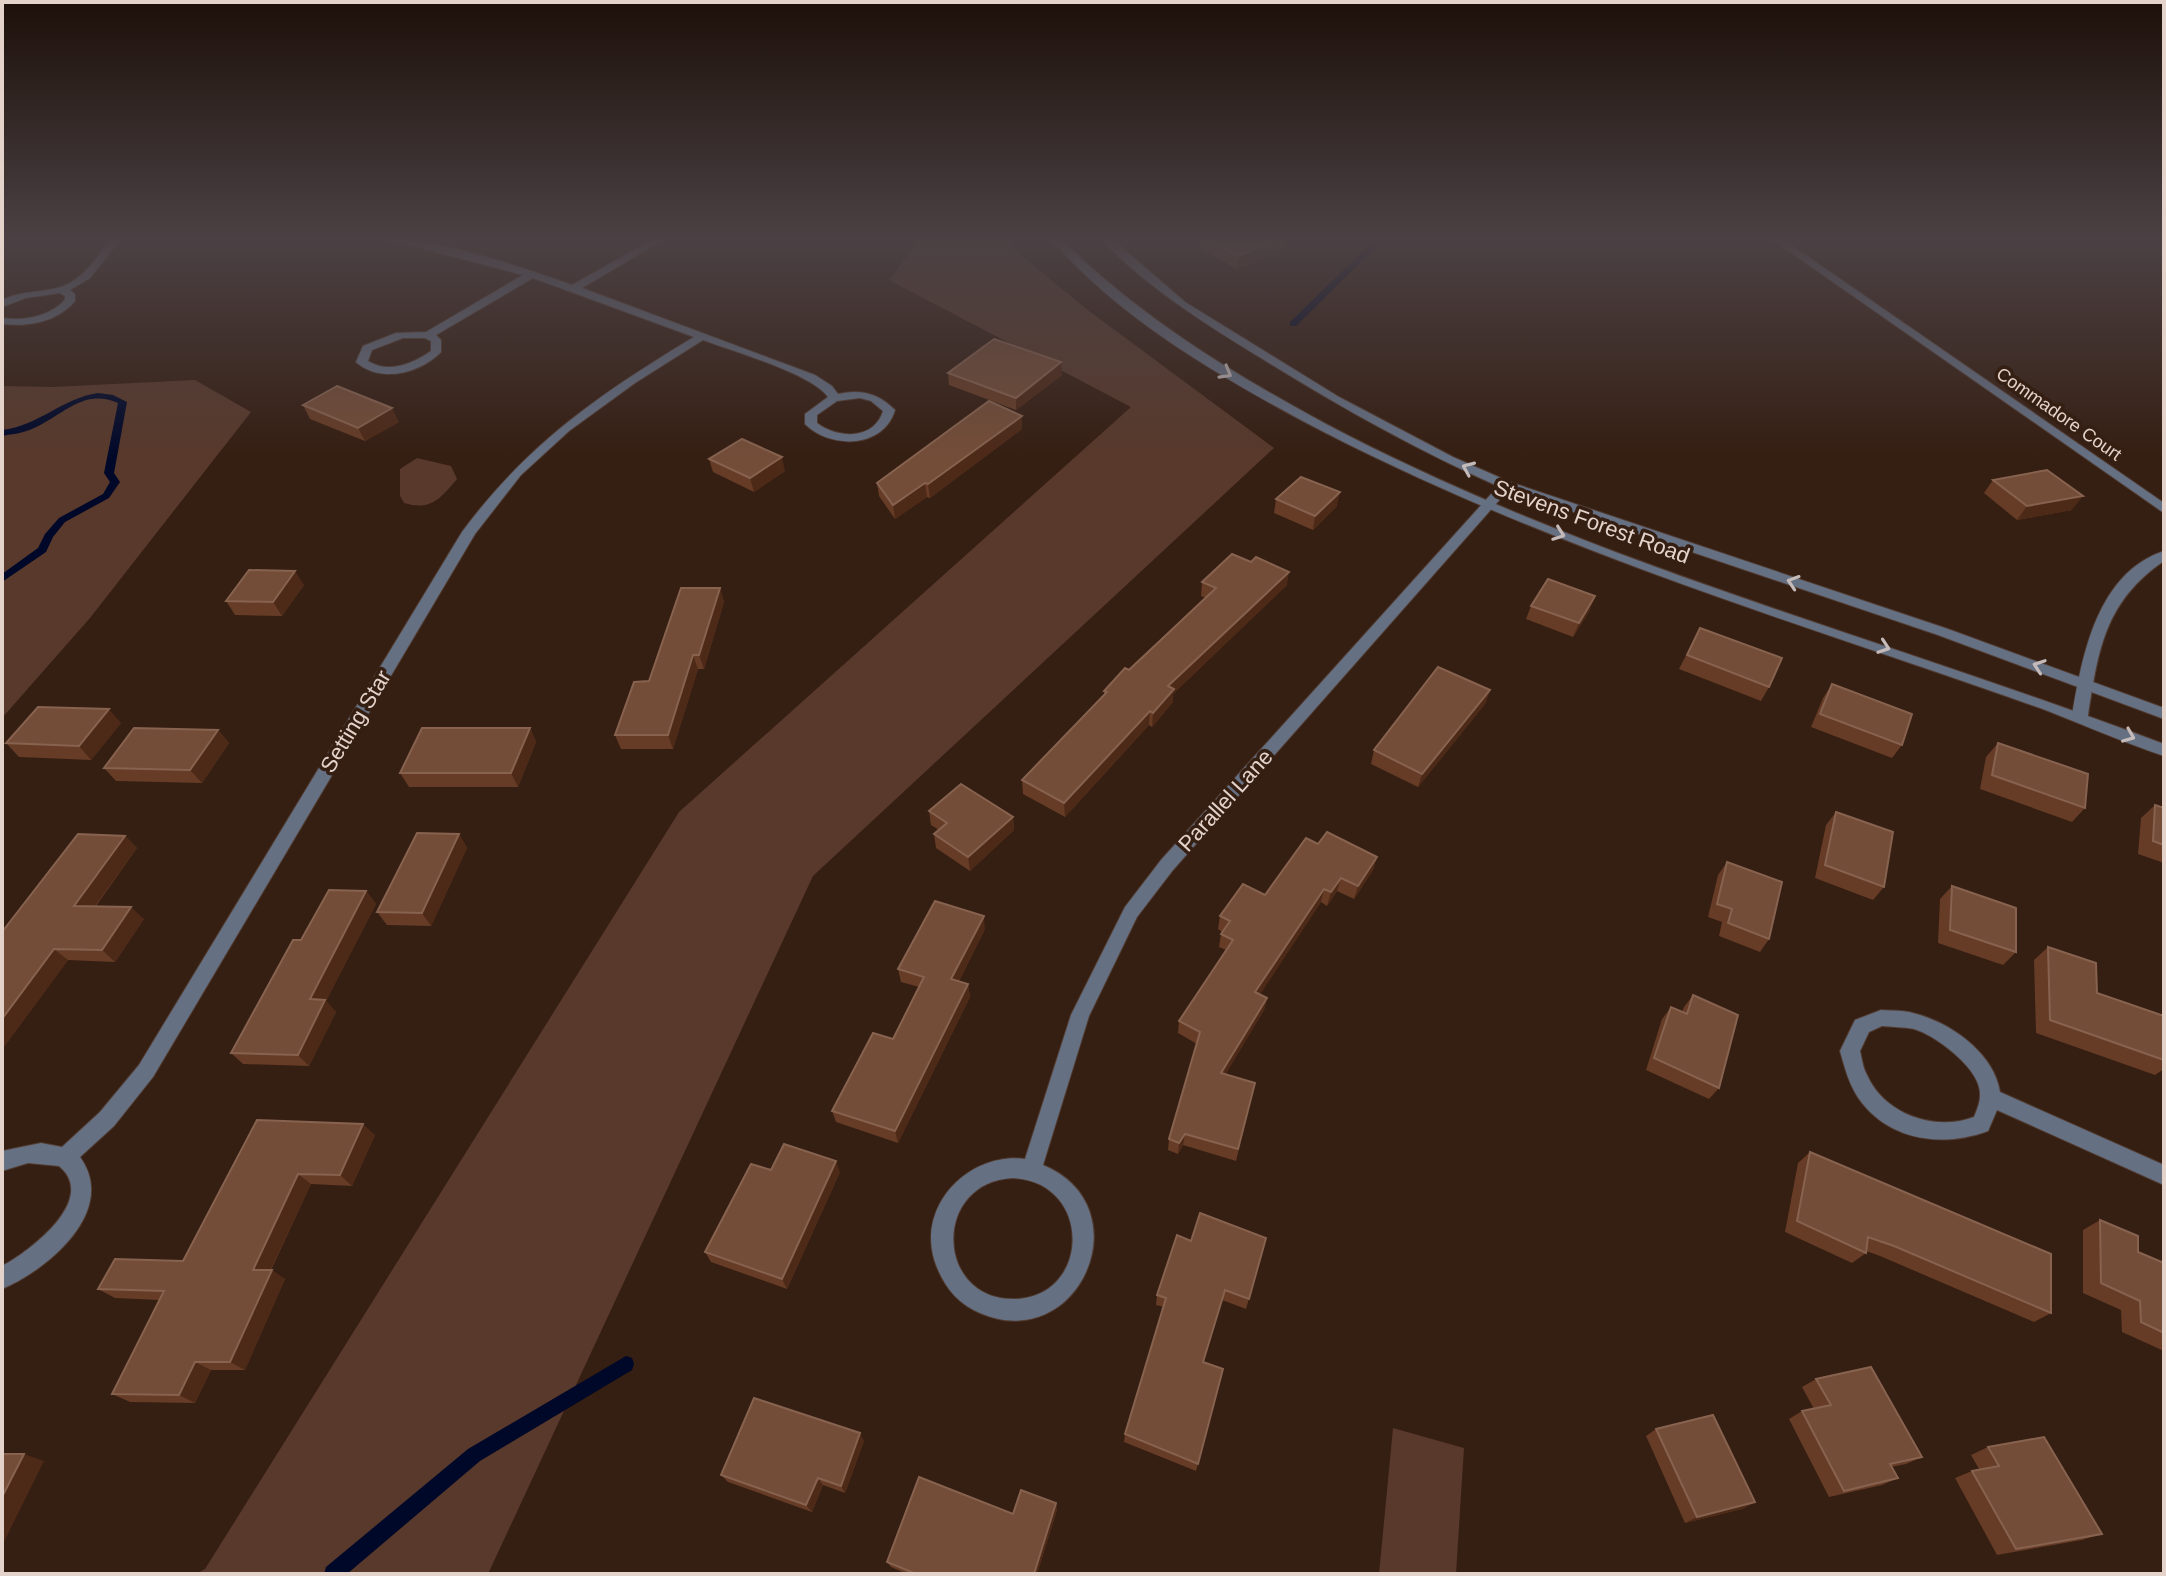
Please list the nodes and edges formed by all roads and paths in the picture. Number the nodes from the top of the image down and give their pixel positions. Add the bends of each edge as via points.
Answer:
1 (55, 312) edge
2 (468, 312) edge
3 (637, 312) edge
4 (1134, 312) edge
5 (1193, 312) edge
6 (1881, 312) edge
7 (2, 321) edge
8 (428, 335) junction
9 (701, 337) junction
10 (835, 398) junction
11 (1506, 485) junction
12 (1486, 507) junction
13 (2164, 509) edge
14 (2164, 555) edge
15 (2086, 682) junction
16 (2164, 714) edge
17 (2080, 716) junction
18 (2164, 750) edge
19 (1991, 1098) junction
20 (66, 1157) junction
21 (2, 1161) edge
22 (1032, 1169) junction
23 (2164, 1175) edge
24 (2, 1278) edge

1 - 7 street via 23,322
2 - 8 street
3 - 9 street
4 -> 12 street, Stevens Forest Road via 1200,357 1352,443
11 -> 5 street, Stevens Forest Road via 1393,431
6 - 13 street, Commadore Court
8 - 8 street via 382,339 367,348 362,362 380,370 412,367 436,352 436,340
9 - 10 street via 811,377
9 - 20 street, Setting Star via 628,381 558,434 522,467 469,532 146,1071 107,1119
10 - 10 street via 811,414 819,433 866,435 888,420 889,410 875,398
11 - 12 street, Parallel Lane
15 -> 11 street, Stevens Forest Road
12 -> 17 street, Stevens Forest Road
12 - 22 street, Parallel Lane via 1131,912 1080,1015
14 - 15 street via 2134,573 2114,595 2099,626
15 - 16 street, Stevens Forest Road
15 - 17 street
17 -> 18 street, Stevens Forest Road
19 - 19 street via 1984,1075 1967,1052 1945,1034 1914,1021 1881,1018 1862,1026 1850,1051 1861,1084 1879,1105 1909,1125 1940,1134 1964,1133 1981,1124
19 - 23 street
20 - 21 street via 44,1151
20 - 24 street via 79,1172 81,1194 69,1221 48,1247
22 - 22 street via 988,1173 969,1184 953,1202 945,1223 942,1246 959,1289 1000,1310 1026,1309 1049,1300 1068,1283 1080,1261 1082,1214 1062,1185

